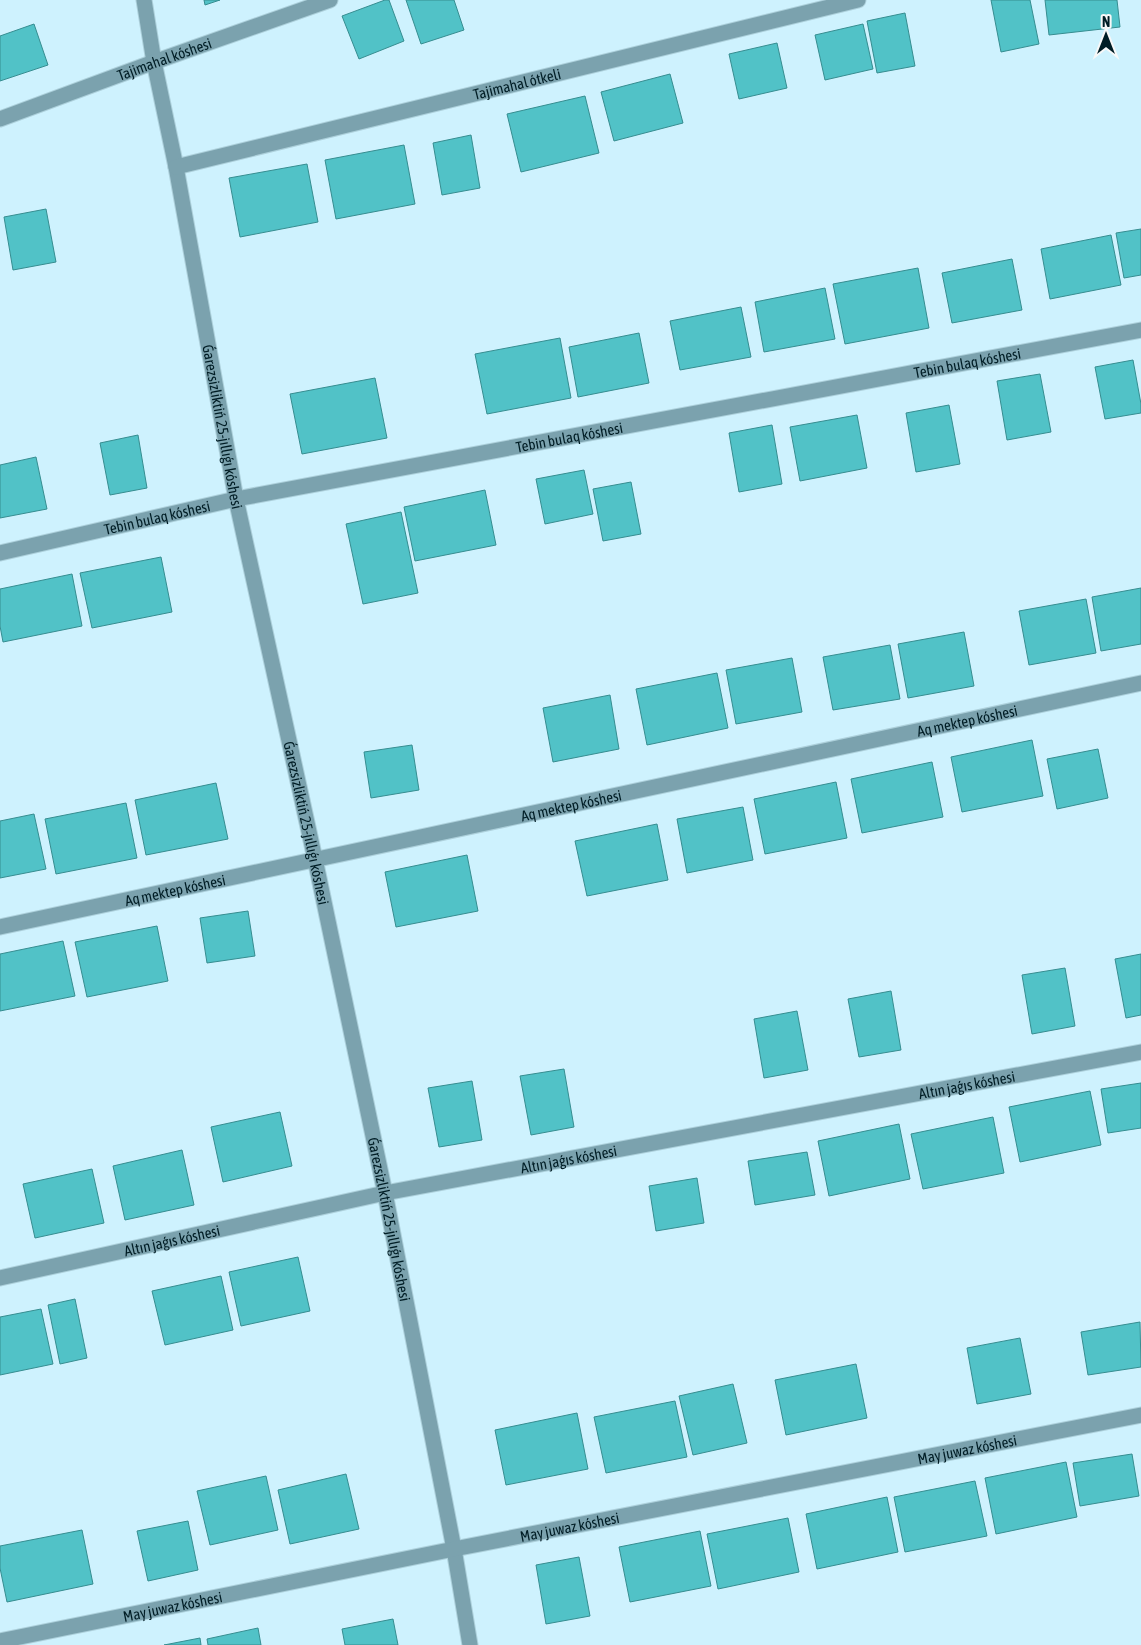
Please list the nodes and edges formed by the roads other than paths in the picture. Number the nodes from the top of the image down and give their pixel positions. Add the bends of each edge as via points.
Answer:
1 (144, 0) edge
2 (330, 0) edge
3 (858, 0) edge
4 (154, 62) junction
5 (0, 118) edge
6 (176, 167) junction
7 (1141, 330) edge
8 (236, 499) junction
9 (0, 553) edge
10 (1141, 683) edge
11 (315, 859) junction
12 (0, 927) edge
13 (1141, 1052) edge
14 (385, 1193) junction
15 (0, 1278) edge
16 (1141, 1415) edge
17 (454, 1549) junction
18 (0, 1641) edge
19 (470, 1645) edge

1 - 4 street, Ǵarezsizliktiń 25-jıllıǵı kóshesi
2 - 4 street, Tajimahal kóshesi
3 - 6 street, Tajimahal ótkeli
4 - 5 street, Tajimahal kóshesi
4 - 6 street, Ǵarezsizliktiń 25-jıllıǵı kóshesi
6 - 8 street, Ǵarezsizliktiń 25-jıllıǵı kóshesi
7 - 8 street, Tebin bulaq kóshesi
8 - 9 street, Tebin bulaq kóshesi
8 - 11 street, Ǵarezsizliktiń 25-jıllıǵı kóshesi
10 - 11 street, Aq mektep kóshesi
11 - 12 street, Aq mektep kóshesi
11 - 14 street, Ǵarezsizliktiń 25-jıllıǵı kóshesi
13 - 14 street, Altın jaǵıs kóshesi
14 - 15 street, Altın jaǵıs kóshesi
14 - 17 street, Ǵarezsizliktiń 25-jıllıǵı kóshesi
16 - 17 street, May juwaz kóshesi
17 - 18 street, May juwaz kóshesi
17 - 19 street, Ǵarezsizliktiń 25-jıllıǵı kóshesi

